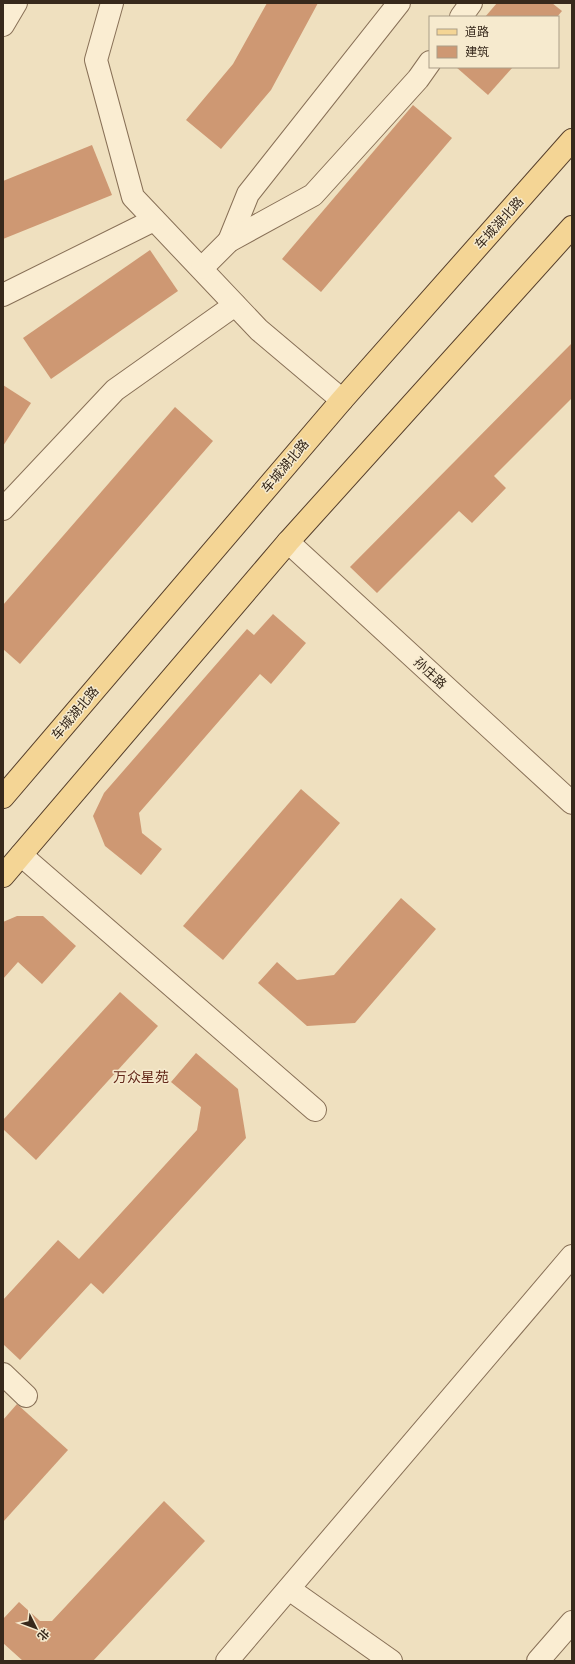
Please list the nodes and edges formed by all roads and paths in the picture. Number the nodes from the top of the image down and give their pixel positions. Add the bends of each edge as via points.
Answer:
1 (16, 3) edge
2 (112, 3) edge
3 (399, 3) edge
4 (471, 3) edge
5 (463, 16) edge
6 (3, 25) edge
7 (429, 63) edge
8 (572, 140) edge
9 (154, 220) junction
10 (572, 227) edge
11 (229, 241) junction
12 (202, 268) junction
13 (9, 291) edge
14 (234, 305) junction
15 (3, 311) edge
16 (342, 400) junction
17 (3, 509) edge
18 (288, 542) junction
19 (3, 797) edge
20 (572, 803) edge
21 (20, 855) junction
22 (3, 876) edge
23 (315, 1110) dead end
24 (572, 1256) edge
25 (3, 1374) edge
26 (26, 1396) dead end
27 (288, 1589) junction
28 (572, 1622) edge
29 (227, 1661) edge
30 (391, 1661) edge
31 (538, 1661) edge

1 - 6 street
2 - 9 street via 96,60 133,197
3 - 11 street via 248,194
4 - 5 street
7 - 11 street via 418,79 313,195
8 - 16 main road, 车城湖北路
9 - 12 street
9 - 13 street
10 - 18 main road
11 - 12 street
12 - 14 street
13 - 15 street
14 - 16 street via 259,330
14 - 17 street via 115,390
16 - 19 main road, 车城湖北路
18 - 20 street, 孙庄路
18 - 21 main road
21 - 22 main road
21 - 23 street
24 - 27 street
25 - 26 street
27 - 29 street
27 - 30 street
28 - 31 street

